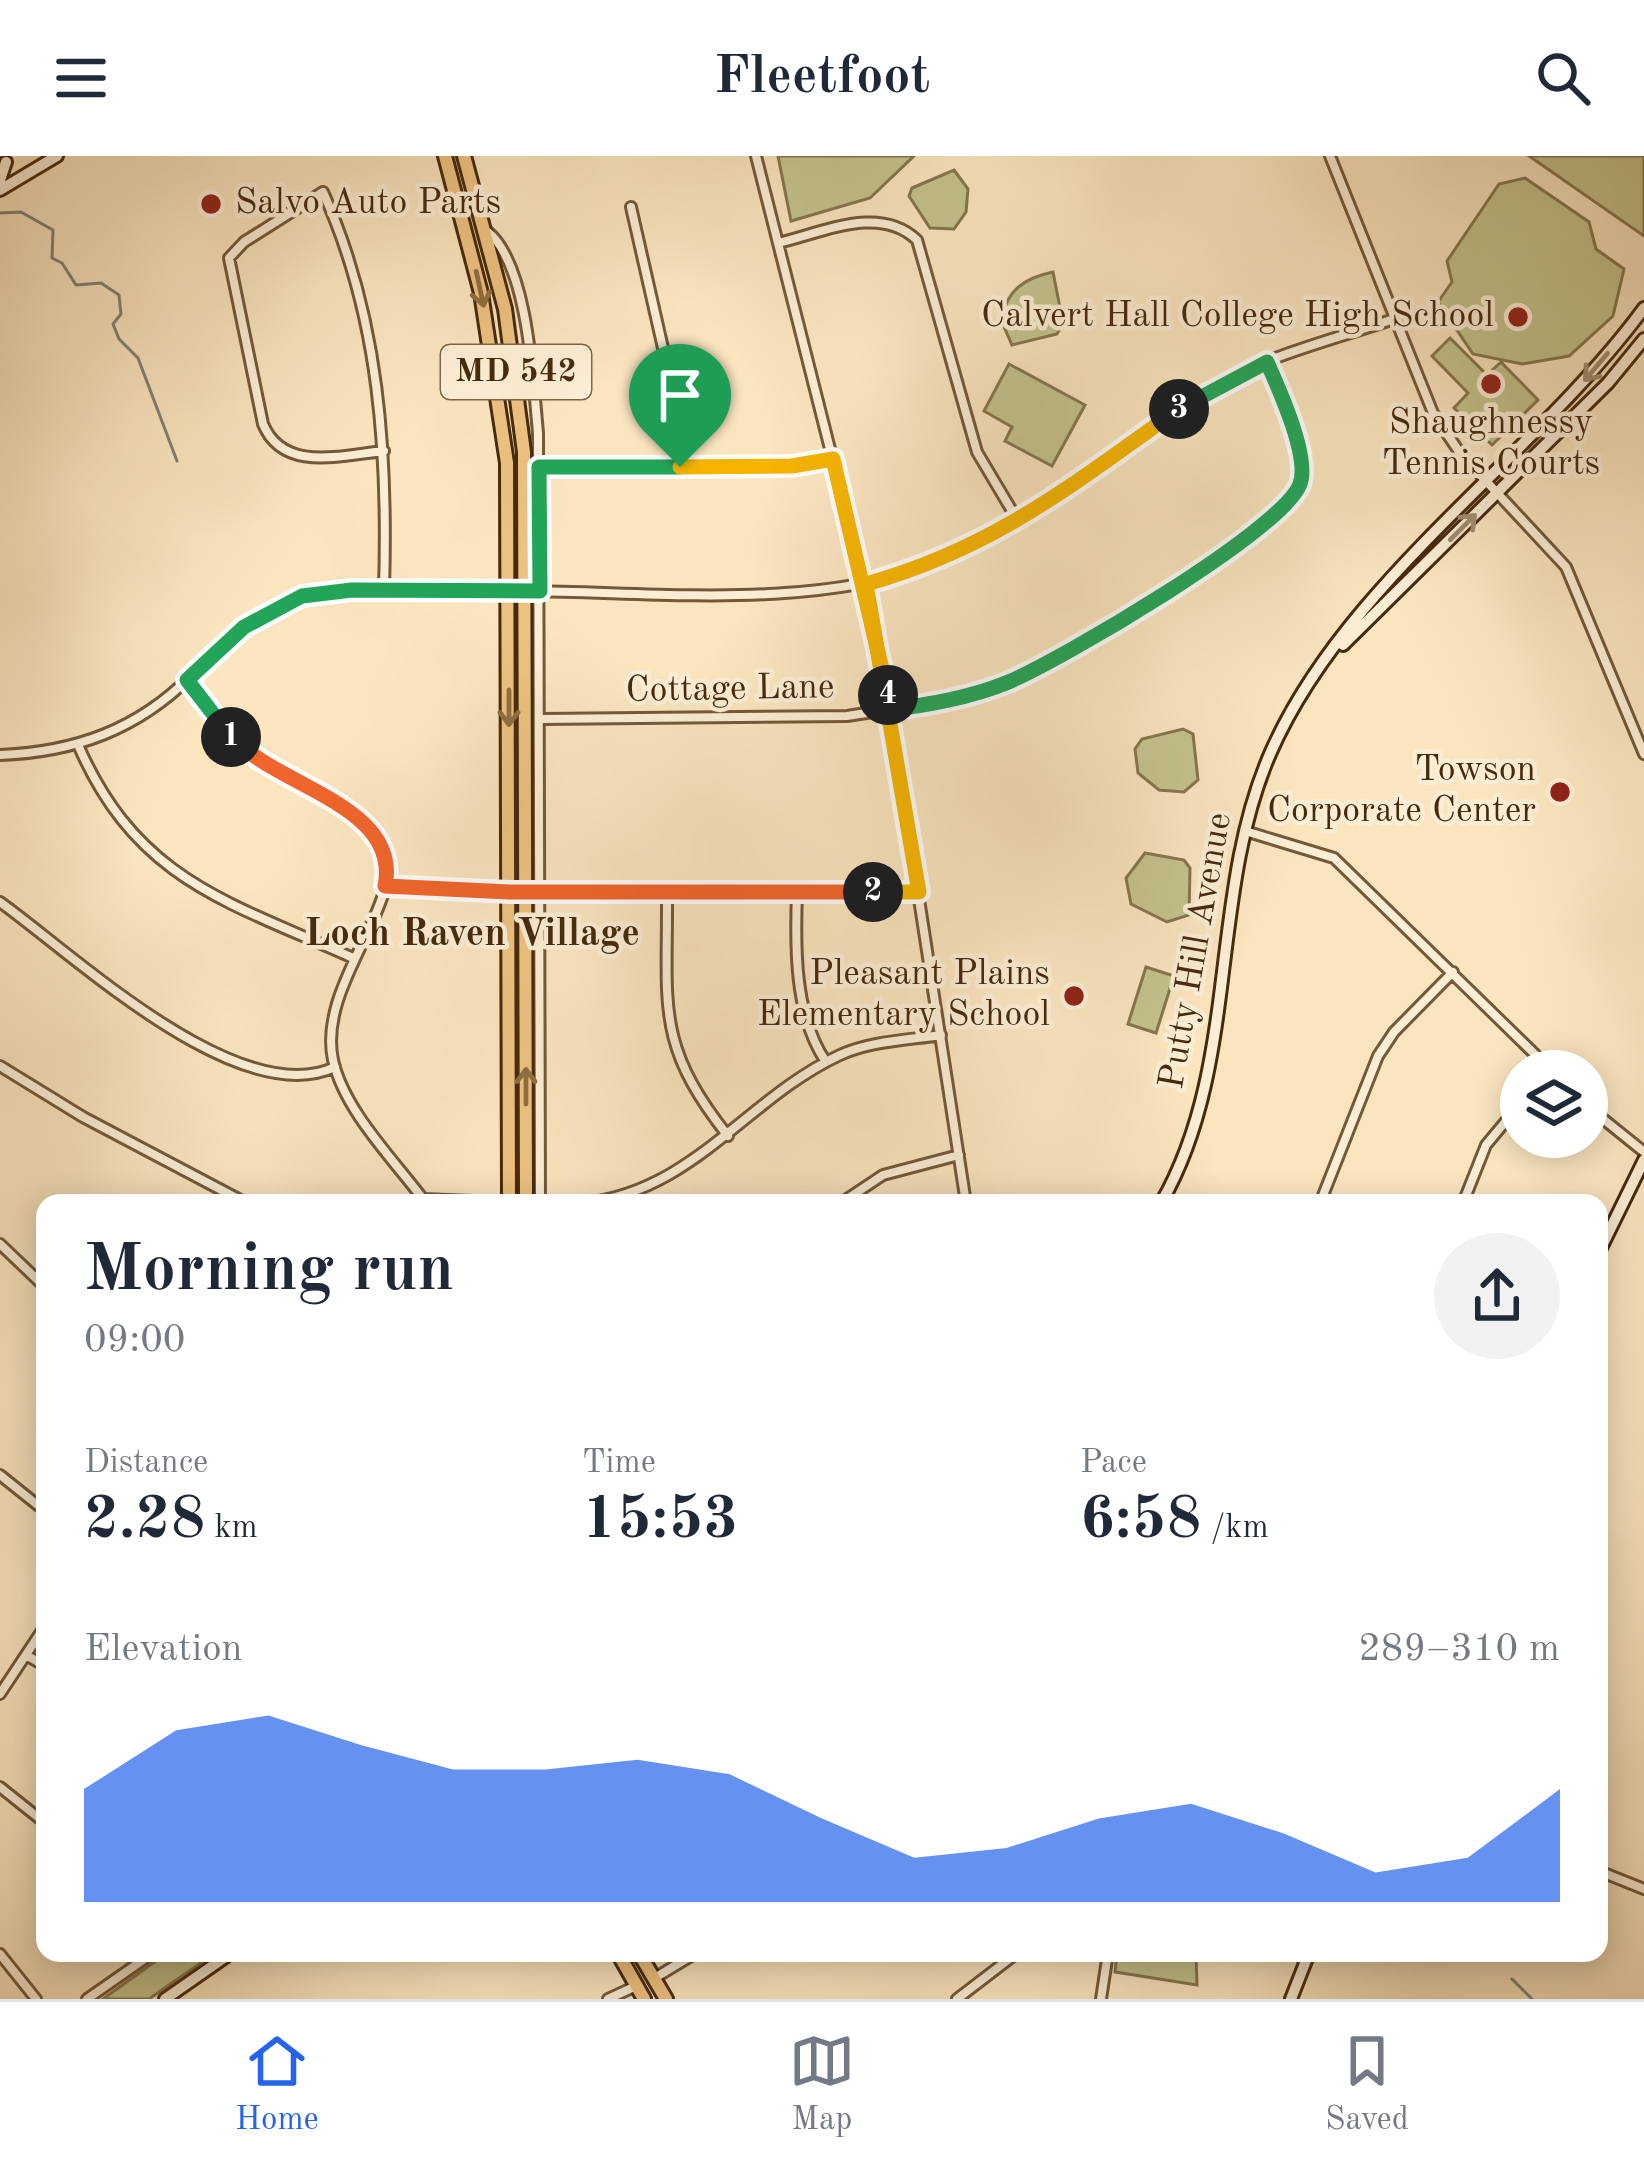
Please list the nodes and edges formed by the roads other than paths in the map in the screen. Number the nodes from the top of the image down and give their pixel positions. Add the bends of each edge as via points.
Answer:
1 (57, 156) edge
2 (445, 156) edge
3 (464, 156) edge
4 (756, 156) edge
5 (1330, 156) edge
6 (7, 161) edge
7 (0, 180) edge
8 (0, 190) edge
9 (631, 207) dead end
10 (486, 231) junction
11 (778, 243) junction
12 (1644, 308) edge
13 (1394, 319) junction
14 (1644, 339) edge
15 (1267, 362) junction
16 (384, 451) junction
17 (833, 459) junction
18 (539, 467) junction
19 (680, 467) junction
20 (1485, 482) junction
21 (1496, 493) junction
22 (1018, 521) junction
23 (866, 584) junction
24 (384, 590) junction
25 (509, 591) junction
26 (533, 591) junction
27 (1336, 651) junction
28 (187, 680) junction
29 (891, 710) junction
30 (541, 719) junction
31 (79, 746) junction
32 (1644, 754) edge
33 (0, 755) edge
34 (1244, 831) junction
35 (385, 886) junction
36 (509, 892) junction
37 (534, 892) junction
38 (668, 892) junction
39 (797, 892) junction
40 (919, 892) junction
41 (0, 902) edge
42 (353, 958) junction
43 (1454, 972) junction
44 (941, 1035) junction
45 (1530, 1050) edge
46 (826, 1062) junction
47 (0, 1066) edge
48 (335, 1067) junction
49 (1608, 1124) edge
50 (1500, 1128) edge
51 (728, 1136) junction
52 (958, 1155) junction
53 (1644, 1156) edge
54 (220, 1194) edge
55 (415, 1194) edge
56 (508, 1194) edge
57 (524, 1194) edge
58 (540, 1194) edge
59 (618, 1194) edge
60 (854, 1194) edge
61 (964, 1194) edge
62 (1165, 1194) edge
63 (1324, 1194) edge
64 (1466, 1194) edge
65 (1608, 1233) edge
66 (0, 1244) edge
67 (36, 1278) edge
68 (0, 1475) edge
69 (36, 1503) edge
70 (36, 1640) edge
71 (26, 1655) junction
72 (36, 1661) edge
73 (0, 1694) edge
74 (0, 1787) edge
75 (36, 1816) edge
76 (1608, 1875) edge
77 (1644, 1889) edge
78 (0, 1954) edge
79 (140, 1962) edge
80 (219, 1962) edge
81 (623, 1962) edge
82 (644, 1962) edge
83 (681, 1962) edge
84 (1005, 1962) edge
85 (1107, 1962) edge
86 (1306, 1962) edge
87 (653, 1979) junction
88 (636, 1985) junction
89 (35, 1999) edge
90 (87, 1999) edge
91 (165, 1999) edge
92 (608, 1999) edge
93 (644, 1999) edge
94 (666, 1999) edge
95 (957, 1999) edge
96 (1101, 1999) edge
97 (1291, 1999) edge

1 - 8 street
2 -> 25 main road, MD 542 via 502,409
3 - 10 main road, MD 542
4 - 11 street
5 - 13 street
6 - 7 street
9 - 19 street via 680,423
10 - 18 street via 506,248 514,283
10 - 26 main road, MD 542 via 520,408
11 - 17 street
11 - 22 street via 872,221 896,224 917,239 976,452
12 -> 20 street, Putty Hill Avenue
13 - 15 street
13 - 20 street via 1433,413
14 - 21 street, Putty Hill Avenue
15 - 22 street via 1183,406
15 - 29 street, Cottage Lane via 1303,471 1294,495 1265,524 1028,673 957,699
16 - 16 street via 301,458 272,442 263,424 229,258 323,193 365,325
16 - 24 street
17 - 19 street
17 - 23 street
18 - 19 street
18 - 26 street
20 - 21 street
20 - 27 street, Putty Hill Avenue via 1354,620
27 -> 21 street, Putty Hill Avenue
21 - 32 street via 1566,566
22 - 23 street via 944,561
23 - 26 street via 773,592
23 - 29 street
24 - 25 street
24 - 28 street via 328,591 281,603
25 - 26 main road
25 -> 36 main road, MD 542
26 - 30 street
26 - 37 main road, MD 542
27 - 34 street, Putty Hill Avenue via 1276,741
28 - 31 street via 135,721
28 - 35 street via 266,768 373,828 388,861
29 - 30 street, Cottage Lane
29 - 40 street
30 - 37 street
31 - 33 street
31 - 42 street via 124,826 176,873
34 - 43 street via 1334,858
34 - 62 street, Putty Hill Avenue via 1204,1097
35 - 36 street
35 - 42 street
36 - 37 main road
36 - 56 main road, MD 542
37 - 38 street
57 -> 37 main road, MD 542
37 - 58 street
38 - 39 street
38 - 51 street via 672,1040 690,1086
39 - 40 street
39 - 46 street via 794,953 811,1033
40 - 44 street
41 - 48 street via 164,1023 219,1053 283,1075
42 - 48 street via 333,1014
43 - 45 street
43 - 63 street via 1378,1056
44 - 46 street via 863,1047
44 - 52 street
46 - 51 street
47 - 54 street
48 - 55 street
49 - 53 street
50 - 64 street
51 - 59 street via 656,1184
52 - 60 street via 883,1175
52 - 61 street
53 - 65 street
66 - 67 street
68 - 69 street
70 - 71 street
71 - 72 street
71 - 73 street
74 - 75 street
76 - 77 street
78 - 89 street
79 - 90 street
80 - 91 street
81 - 88 main road
82 - 87 main road
83 - 87 street
84 - 95 street
85 - 96 street
86 - 97 street
87 - 88 main road
87 - 94 main road
88 - 92 street
88 - 93 main road

